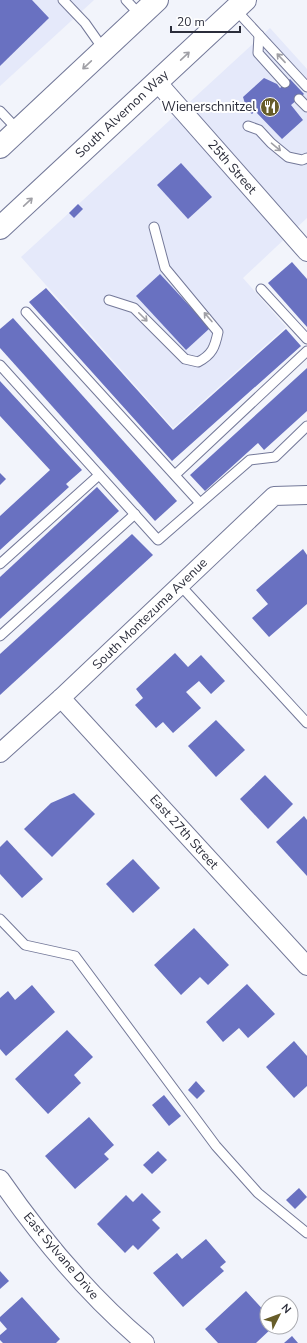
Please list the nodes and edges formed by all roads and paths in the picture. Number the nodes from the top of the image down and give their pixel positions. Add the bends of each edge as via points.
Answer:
1 (63, 0) edge
2 (157, 0) edge
3 (240, 5) edge
4 (133, 8) edge
5 (259, 35) junction
6 (104, 50) junction
7 (157, 82) junction
8 (285, 83) dead end
9 (307, 87) edge
10 (299, 98) dead end
11 (307, 107) edge
12 (0, 111) edge
13 (248, 126) dead end
14 (18, 130) junction
15 (0, 147) edge
16 (307, 158) edge
17 (154, 227) dead end
18 (0, 228) edge
19 (307, 252) edge
20 (262, 289) dead end
21 (109, 300) dead end
22 (26, 312) dead end
23 (307, 339) edge
24 (307, 351) edge
25 (0, 364) edge
26 (307, 426) edge
27 (99, 475) junction
28 (174, 475) junction
29 (307, 495) edge
30 (200, 503) junction
31 (135, 514) junction
32 (0, 564) edge
33 (180, 585) junction
34 (0, 636) edge
35 (61, 698) junction
36 (307, 723) edge
37 (0, 753) edge
38 (0, 919) edge
39 (307, 966) edge
40 (0, 1179) edge
41 (307, 1233) edge
42 (145, 1343) edge

1 - 6 lane via 85,22
2 - 4 main road
3 - 5 lane
7 -> 3 main road, South Alvernon Way
4 - 6 main road
5 - 8 lane via 258,53
9 -> 5 lane
6 -> 14 main road
18 -> 7 main road, South Alvernon Way
7 - 19 street, 25th Street
10 - 11 lane
12 - 14 lane
13 -> 16 lane via 259,130 288,157 302,160
14 - 15 main road
21 -> 17 lane via 134,308 185,359 198,362 215,348 218,332 165,268
20 - 23 lane
22 - 28 lane
24 - 28 lane
25 - 27 lane
26 - 30 lane via 275,457 250,460
27 - 31 lane
27 - 32 lane
28 - 30 lane
29 - 33 street, South Montezuma Avenue via 274,496
30 - 31 lane via 158,540
31 - 34 lane
33 - 35 street, South Montezuma Avenue
33 - 36 lane
35 - 37 street, South Montezuma Avenue
35 - 39 street, East 27th Street
38 - 41 lane via 25,944 76,956 216,1146 258,1193
40 - 42 street, East Sylvane Drive via 43,1239 74,1276

